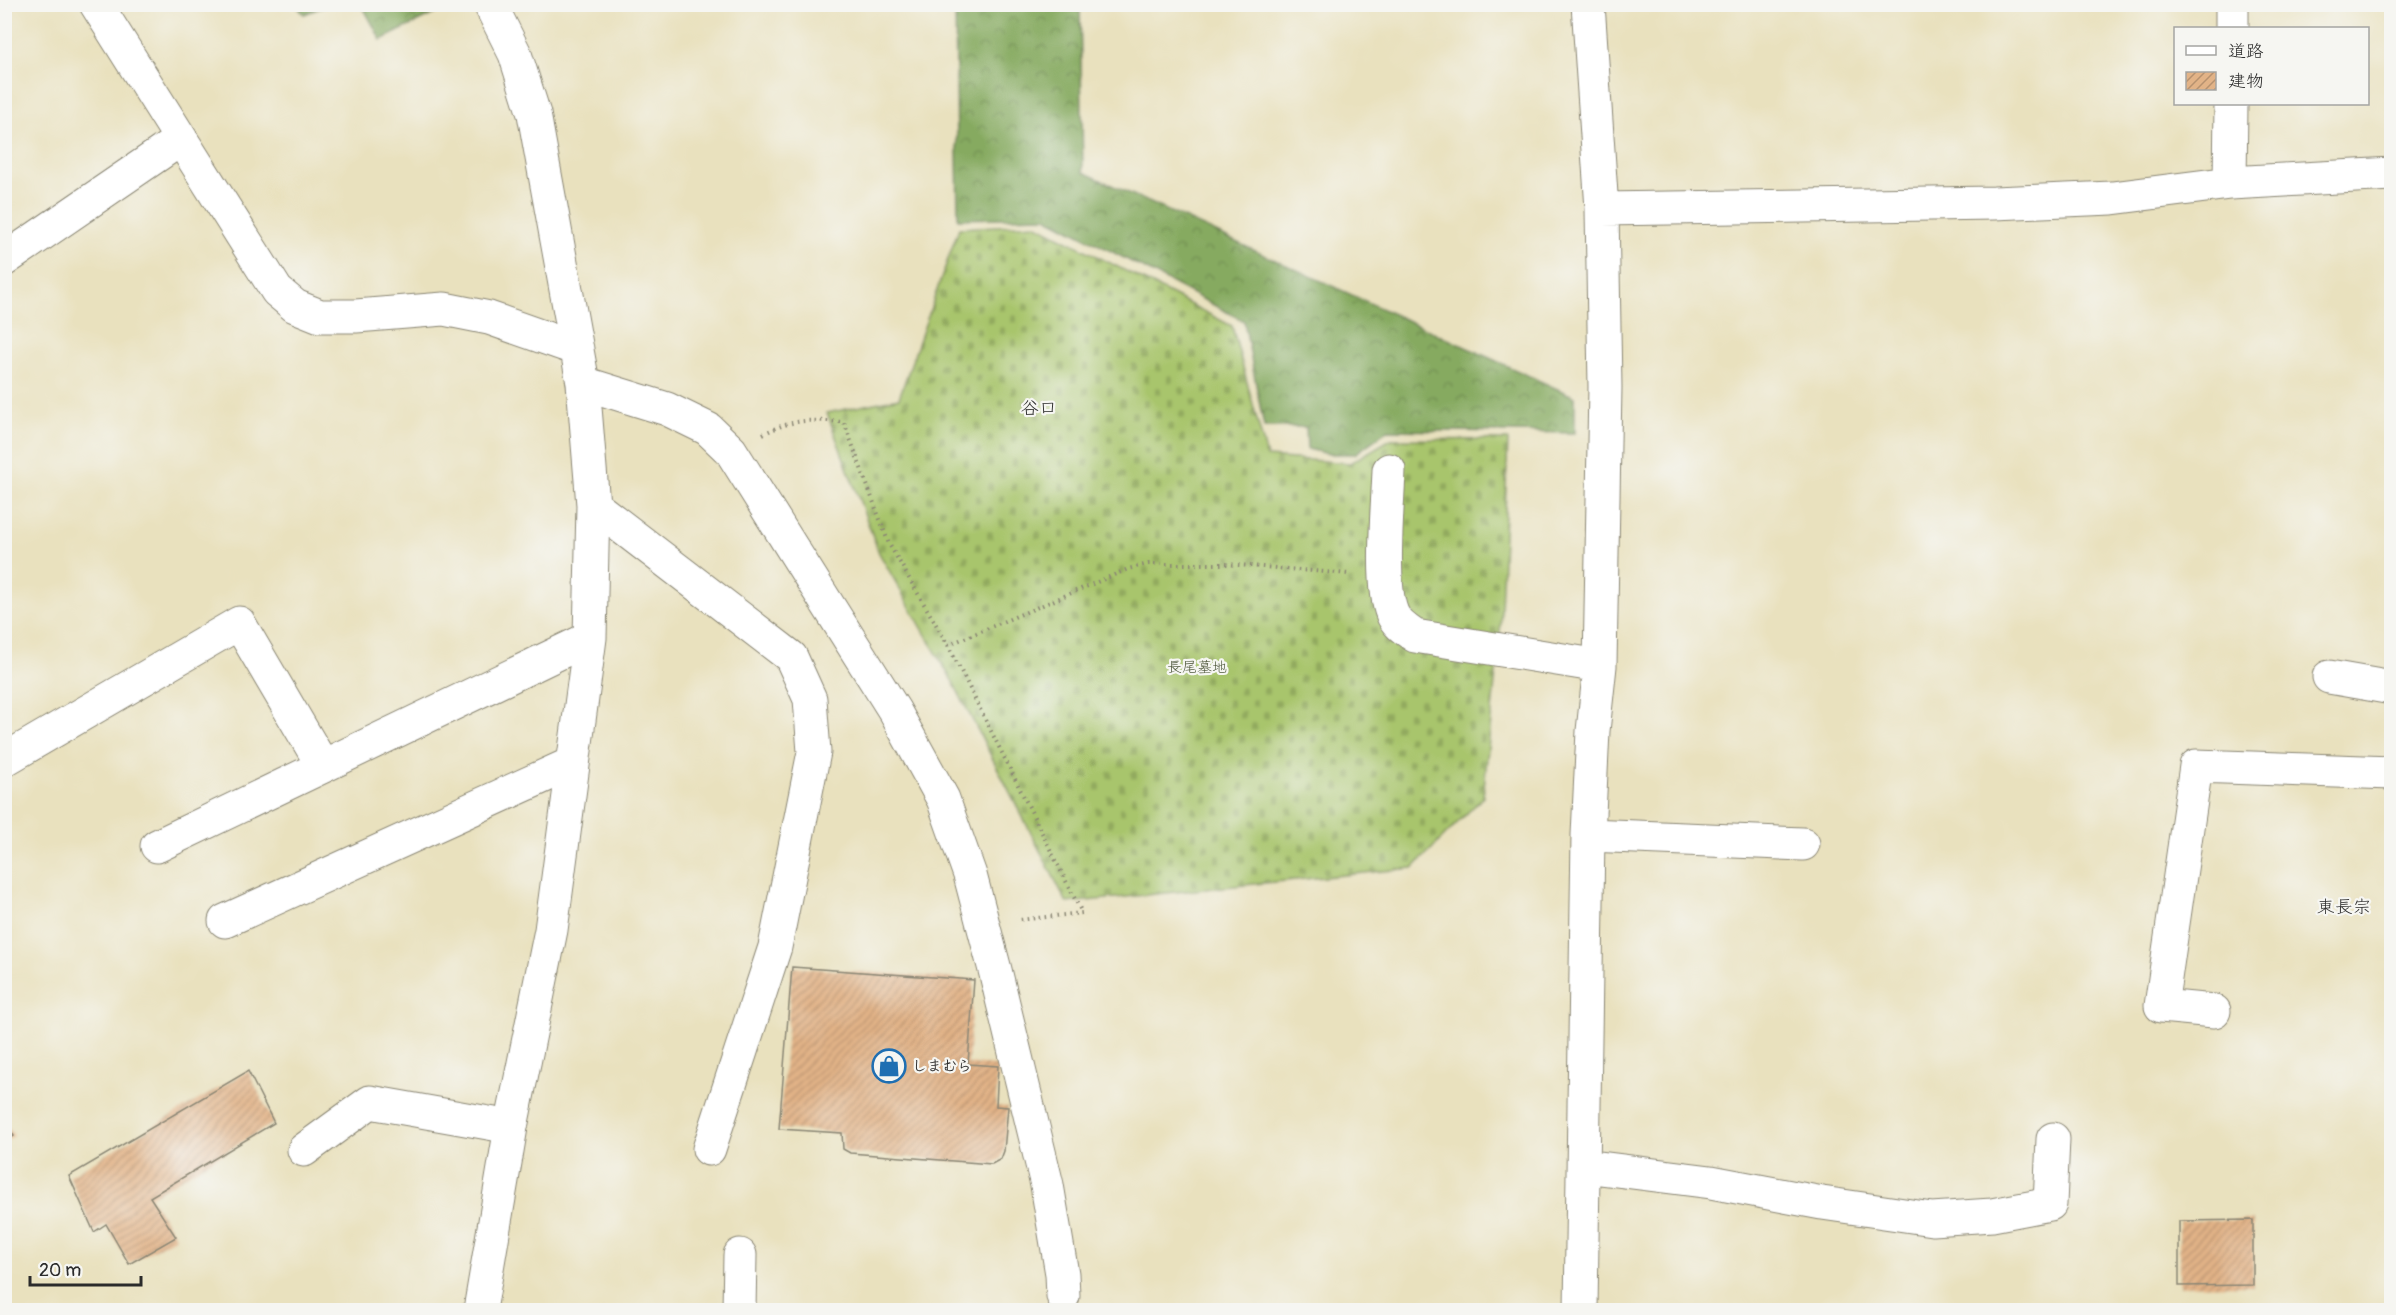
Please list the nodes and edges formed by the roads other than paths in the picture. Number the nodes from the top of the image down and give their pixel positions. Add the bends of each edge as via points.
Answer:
1 (96, 4) edge
2 (490, 4) edge
3 (1588, 4) edge
4 (2232, 4) edge
5 (2232, 27) edge
6 (2231, 105) edge
7 (181, 139) junction
8 (2391, 174) edge
9 (2230, 183) junction
10 (1602, 209) junction
11 (4, 260) edge
12 (577, 349) junction
13 (583, 383) junction
14 (1389, 470) dead end
15 (593, 505) junction
16 (590, 638) junction
17 (1600, 666) junction
18 (2330, 677) dead end
19 (2391, 688) edge
20 (4, 760) edge
21 (573, 763) junction
22 (323, 766) junction
23 (2391, 773) edge
24 (1588, 835) junction
25 (1803, 844) dead end
26 (157, 846) dead end
27 (225, 921) dead end
28 (2214, 1011) dead end
29 (511, 1127) junction
30 (2054, 1139) dead end
31 (709, 1149) dead end
32 (304, 1150) dead end
33 (1584, 1166) junction
34 (740, 1255) dead end
35 (1063, 1296) dead end
36 (480, 1311) edge
37 (739, 1311) edge
38 (1581, 1311) edge

1 - 7 street
2 - 12 street via 514,54 534,114
3 - 10 street
4 - 5 street
6 - 9 street
7 - 11 street
7 - 12 street via 277,291 295,306 320,316 444,309 489,318
8 - 9 street
9 - 10 street via 2112,198 2006,203
10 - 17 street via 1605,387
12 - 13 street
13 - 15 street
13 - 35 street via 667,409 708,429 731,451 894,710 943,799 970,874 1047,1185
14 - 17 street via 1386,577 1392,613 1401,626 1415,636
15 - 16 street
15 - 31 street via 790,657 810,699 814,752 775,947
16 - 21 street
16 - 22 street
17 - 24 street
18 - 19 street
20 - 22 street via 239,623
21 - 27 street
21 - 29 street via 551,930
22 - 26 street
23 - 28 street via 2196,766 2161,1006
24 - 25 street
24 - 33 street
29 - 32 street via 370,1102
29 - 36 street
30 - 33 street via 2050,1204 1992,1215 1932,1220 1711,1182
33 - 38 street
34 - 37 street

